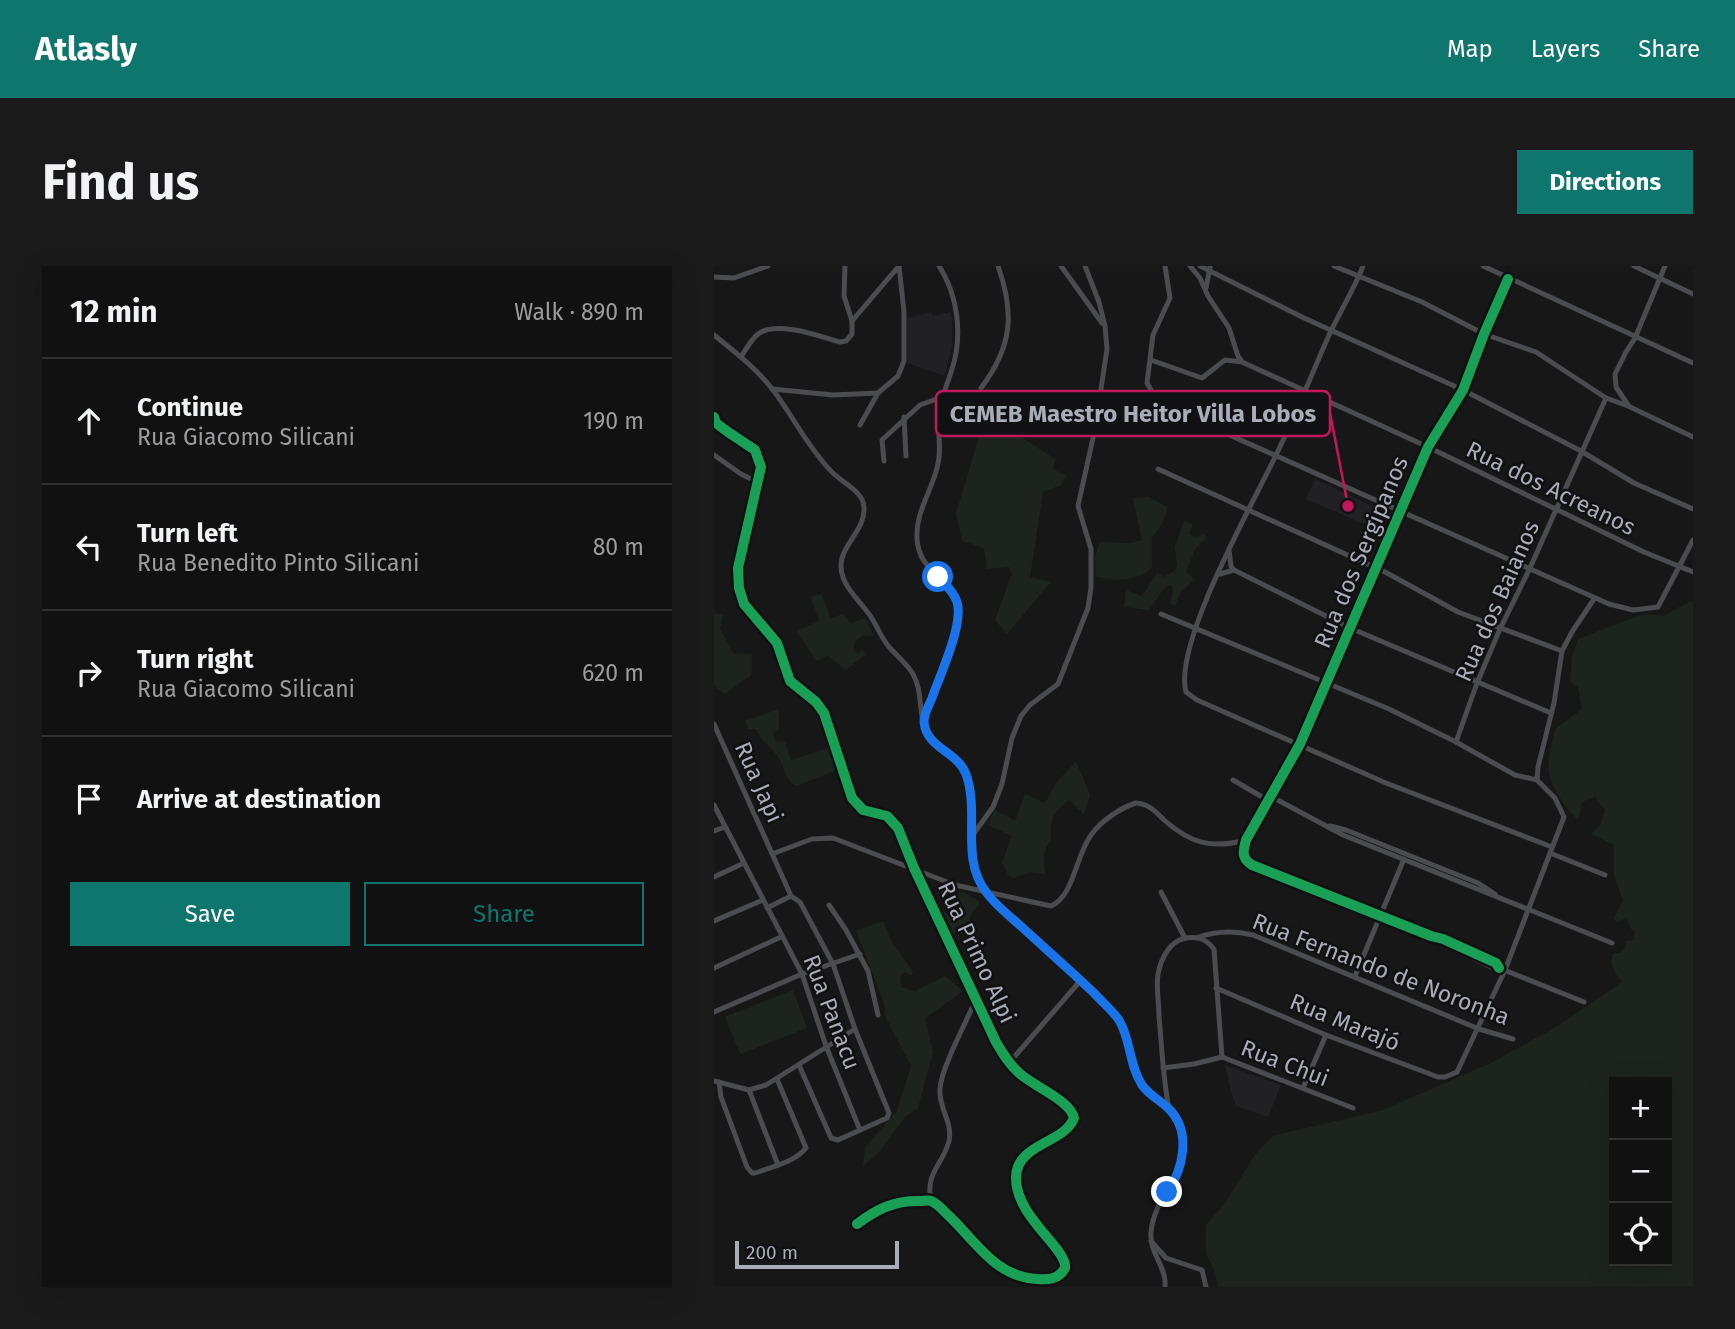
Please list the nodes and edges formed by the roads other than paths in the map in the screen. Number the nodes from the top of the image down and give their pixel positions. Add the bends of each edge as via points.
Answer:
1 (768, 266) edge
2 (845, 266) edge
3 (899, 266) edge
4 (939, 266) edge
5 (998, 266) edge
6 (1061, 266) edge
7 (1085, 266) edge
8 (1165, 266) edge
9 (1190, 266) edge
10 (1200, 266) edge
11 (1334, 266) edge
12 (1363, 266) edge
13 (1483, 266) edge
14 (1634, 266) edge
15 (1665, 266) edge
16 (1210, 267) edge
17 (1359, 276) junction
18 (714, 277) edge
19 (1660, 278) junction
20 (1508, 279) junction
21 (1206, 288) junction
22 (1693, 294) edge
23 (852, 320) junction
24 (1105, 326) junction
25 (1331, 331) junction
26 (1484, 334) junction
27 (714, 335) edge
28 (1636, 338) junction
29 (741, 357) junction
30 (1151, 360) junction
31 (1242, 362) junction
32 (1693, 363) edge
33 (772, 388) junction
34 (981, 388) dead end
35 (1464, 390) junction
36 (1305, 391) junction
37 (878, 393) junction
38 (942, 397) junction
39 (1606, 398) junction
40 (1628, 406) junction
41 (714, 417) edge
42 (904, 417) junction
43 (860, 425) dead end
44 (1693, 437) edge
45 (1428, 447) junction
46 (1581, 451) junction
47 (714, 455) edge
48 (906, 456) dead end
49 (1276, 456) junction
50 (884, 461) dead end
51 (1158, 469) dead end
52 (759, 483) junction
53 (1400, 509) junction
54 (1693, 509) edge
55 (1556, 510) junction
56 (1247, 511) junction
57 (1693, 540) edge
58 (1229, 550) junction
59 (1679, 566) junction
60 (1375, 568) junction
61 (1530, 568) junction
62 (1234, 570) junction
63 (1693, 572) edge
64 (1217, 576) junction
65 (1594, 599) junction
66 (1161, 614) dead end
67 (1196, 628) junction
68 (1350, 628) junction
69 (1500, 629) junction
70 (1562, 651) junction
71 (1478, 682) junction
72 (1328, 684) junction
73 (920, 694) junction
74 (933, 695) junction
75 (1551, 713) junction
76 (924, 719) junction
77 (714, 724) edge
78 (1456, 742) junction
79 (1300, 744) junction
80 (1233, 780) dead end
81 (1537, 780) junction
82 (1271, 799) junction
83 (714, 805) edge
84 (1321, 825) junction
85 (725, 827) junction
86 (714, 831) edge
87 (972, 836) junction
88 (1246, 840) junction
89 (1551, 850) junction
90 (772, 854) junction
91 (1404, 859) junction
92 (744, 863) junction
93 (914, 868) junction
94 (1605, 875) dead end
95 (714, 877) edge
96 (1161, 892) dead end
97 (986, 893) junction
98 (792, 896) junction
99 (1498, 896) junction
100 (763, 900) junction
101 (829, 905) dead end
102 (767, 908) junction
103 (1530, 910) junction
104 (1381, 915) junction
105 (714, 921) edge
106 (781, 937) junction
107 (1196, 937) junction
108 (1185, 938) junction
109 (1612, 943) dead end
110 (860, 954) junction
111 (833, 964) junction
112 (714, 968) edge
113 (1502, 969) junction
114 (802, 974) junction
115 (1355, 976) junction
116 (1081, 980) junction
117 (1216, 988) junction
118 (976, 999) junction
119 (1584, 1002) dead end
120 (714, 1012) edge
121 (878, 1015) dead end
122 (855, 1029) junction
123 (1479, 1029) junction
124 (1326, 1035) junction
125 (1513, 1039) dead end
126 (826, 1046) junction
127 (1222, 1057) junction
128 (1009, 1063) junction
129 (799, 1065) junction
130 (1163, 1068) junction
131 (777, 1079) junction
132 (717, 1082) edge
133 (1303, 1088) junction
134 (749, 1090) junction
135 (1353, 1108) dead end
136 (1169, 1109) junction
137 (860, 1130) junction
138 (778, 1165) junction
139 (931, 1201) junction
140 (857, 1224) dead end
141 (1151, 1241) junction
142 (1164, 1287) edge
143 (1206, 1287) edge

1 - 18 street via 734,278
2 - 23 street via 844,296
3 - 23 street
3 - 37 street via 904,362 898,376
4 - 38 street via 953,295 958,341
5 - 34 street via 1008,307 1008,333 1002,355
6 - 24 street
7 - 24 street
8 - 30 street via 1170,298 1153,335
9 - 21 street
10 - 16 street
11 - 17 street
12 - 17 street
13 - 20 street
14 - 19 street
15 - 19 street
16 - 21 street
16 - 25 street
17 - 25 street
17 - 26 street
19 - 22 street
19 - 28 street
20 - 26 street, Rua dos Sergipanos
20 - 28 street
21 - 31 street
23 - 29 street via 852,334 840,342 769,328 755,336
24 - 87 street via 1107,349 1095,429 1078,506 1091,549 1088,608 1060,680 1021,716 993,807
25 - 35 street
25 - 36 street
26 - 35 street, Rua dos Sergipanos
26 - 39 street via 1549,359
27 - 29 street
28 - 32 street
28 - 40 street via 1615,374 1616,387
29 - 33 street
30 - 31 street via 1202,378 1225,360
30 - 49 street via 1149,388 1155,397 1171,409
31 - 36 street, Rua dos Acreanos
33 - 37 street via 833,395
33 - 73 street via 825,465 864,503 864,514 843,554 842,573 889,647 912,673
35 - 45 street, Rua dos Sergipanos
35 - 46 street
36 - 45 street, Rua dos Acreanos
36 - 49 street
37 - 43 street
38 - 42 street
38 - 74 street via 939,463 920,514 917,538 922,556 958,603 958,622
39 - 40 street
39 - 46 street, Rua dos Baianos
40 - 44 street
41 - 52 street, Rua Primo Alpi via 755,450 761,467
42 - 48 street
42 - 50 street via 882,440
45 - 53 street, Rua dos Sergipanos
45 - 55 street, Rua dos Acreanos
46 - 54 street via 1634,483
46 - 55 street, Rua dos Baianos
47 - 52 street
49 - 53 street
49 - 56 street
51 - 56 street
52 - 93 street, Rua Primo Alpi via 738,568 744,604 777,643 790,681 824,713 852,798 863,810 893,821
53 - 60 street, Rua dos Sergipanos
53 - 61 street
55 - 59 street, Rua dos Acreanos
55 - 61 street, Rua dos Baianos
56 - 58 street
56 - 60 street
57 - 59 street
58 - 62 street
58 - 64 street
59 - 63 street, Rua dos Acreanos
59 - 65 street via 1660,605 1652,610 1633,610
60 - 68 street, Rua dos Sergipanos
60 - 69 street
61 - 65 street
61 - 69 street, Rua dos Baianos
62 - 64 street
62 - 68 street
64 - 67 street
65 - 70 street
66 - 67 street
67 - 72 street
67 - 79 street via 1186,692
68 - 71 street
68 - 72 street, Rua dos Sergipanos
69 - 70 street
69 - 71 street, Rua dos Baianos
70 - 75 street
71 - 75 street
71 - 78 street, Rua dos Baianos
72 - 78 street
72 - 79 street, Rua dos Sergipanos
73 - 74 street
73 - 76 street
74 - 76 street
75 - 81 street
76 - 87 street via 930,738 964,769 972,799
77 - 90 street, Rua Japi
78 - 81 street via 1515,775
79 - 82 street, Rua dos Sergipanos
79 - 89 street
80 - 82 street
81 - 89 street via 1555,798 1564,817
82 - 84 street
82 - 88 street, Rua dos Sergipanos
83 - 85 street, Rua Panacu
84 - 91 street
84 - 99 street via 1346,830 1478,883
85 - 86 street
85 - 92 street, Rua Panacu
87 - 97 street via 973,865
88 - 97 street via 1216,845 1191,839 1151,807 1136,803 1102,822 1091,834 1057,904 1041,906
88 - 104 street via 1243,855 1252,865
89 - 94 street
89 - 103 street
90 - 93 street via 812,839 833,838
90 - 98 street, Rua Japi
91 - 99 street
91 - 104 street
92 - 95 street
92 - 100 street, Rua Panacu
93 - 97 street
93 - 118 street, Rua Primo Alpi
96 - 108 street
97 - 116 street
98 - 102 street
98 - 111 street, Rua Japi via 800,902
99 - 103 street
100 - 102 street, Rua Panacu
100 - 105 street
101 - 110 street
102 - 106 street, Rua Panacu
103 - 109 street
103 - 113 street
104 - 113 street
104 - 115 street
106 - 112 street
106 - 114 street, Rua Panacu
107 - 108 street, Rua Fernando de Noronha
107 - 115 street, Rua Fernando de Noronha via 1240,932
107 - 117 street via 1214,949
108 - 130 street via 1171,945 1158,973
110 - 111 street
110 - 121 street
111 - 114 street
111 - 122 street, Rua Japi
113 - 119 street
113 - 123 street
114 - 120 street
114 - 126 street, Rua Panacu
115 - 123 street, Rua Fernando de Noronha
116 - 128 street
116 - 136 street via 1119,1020 1141,1083
117 - 124 street, Rua Marajó
117 - 127 street
118 - 128 street, Rua Primo Alpi
118 - 139 street via 939,1087 950,1134 933,1172
122 - 126 street
122 - 137 street, Rua Japi via 889,1113 885,1120
123 - 124 street, Rua Marajó via 1460,1068 1453,1075 1438,1077
123 - 125 street, Rua Fernando de Noronha
124 - 133 street
126 - 129 street
126 - 137 street, Rua Panacu
127 - 130 street, Rua Chui
127 - 133 street, Rua Chui
128 - 139 street, Rua Primo Alpi via 1073,1111 1071,1125 1025,1156 1016,1174 1030,1218 1062,1254 1066,1263 1062,1274 1048,1280 1031,1279 1004,1270
129 - 131 street
129 - 137 street via 831,1139
130 - 136 street
131 - 134 street
131 - 138 street via 806,1144 802,1153
132 - 134 street
132 - 138 street via 749,1171
133 - 135 street, Rua Chui
134 - 138 street
136 - 141 street via 1180,1129 1183,1156 1177,1178 1154,1217
139 - 140 street via 890,1204
141 - 142 street via 1165,1277
141 - 143 street via 1166,1258 1202,1269

